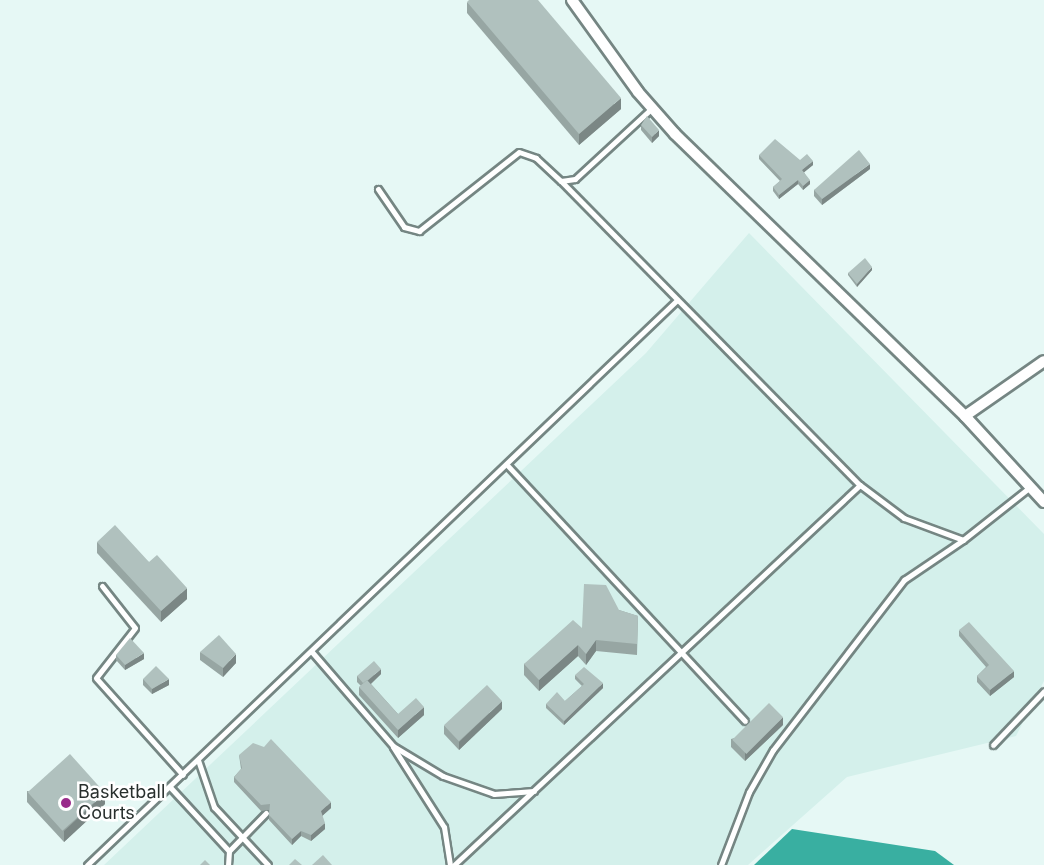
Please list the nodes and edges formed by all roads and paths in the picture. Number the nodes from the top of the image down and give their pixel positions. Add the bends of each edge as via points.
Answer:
1 (572, 0) edge
2 (652, 108) junction
3 (561, 181) junction
4 (378, 189) dead end
5 (677, 300) junction
6 (1044, 361) edge
7 (965, 416) junction
8 (508, 466) junction
9 (860, 485) junction
10 (1030, 487) junction
11 (1044, 502) edge
12 (963, 540) junction
13 (102, 586) dead end
14 (312, 652) junction
15 (684, 652) junction
16 (1044, 691) edge
17 (745, 721) dead end
18 (993, 745) dead end
19 (393, 746) junction
20 (198, 760) junction
21 (183, 775) junction
22 (170, 787) junction
23 (535, 791) junction
24 (266, 813) dead end
25 (244, 841) junction
26 (229, 851) junction
27 (87, 865) edge
28 (228, 865) edge
29 (268, 865) edge
30 (452, 865) edge
31 (721, 865) edge

1 - 2 street
2 - 3 lane via 575,179
2 - 7 street
3 - 4 lane via 536,158 519,152 412,232
3 - 5 lane
5 - 8 lane
5 - 9 lane
6 - 7 street
7 - 10 street
8 - 14 lane
8 - 15 lane
9 - 12 lane via 904,518
9 - 15 lane
10 - 11 street
10 - 12 lane
12 - 31 lane via 904,580 773,750 749,792
13 - 21 lane via 135,628 96,678
14 - 19 lane
14 - 20 lane
15 - 17 lane
15 - 23 lane
16 - 18 lane
19 - 23 lane via 442,776 494,794
19 - 30 lane via 444,827
20 - 21 lane
20 - 25 lane via 214,807
21 - 22 lane
22 - 26 lane
22 - 27 lane
23 - 30 lane
24 - 25 lane
25 - 26 lane
25 - 29 lane
26 - 28 lane

